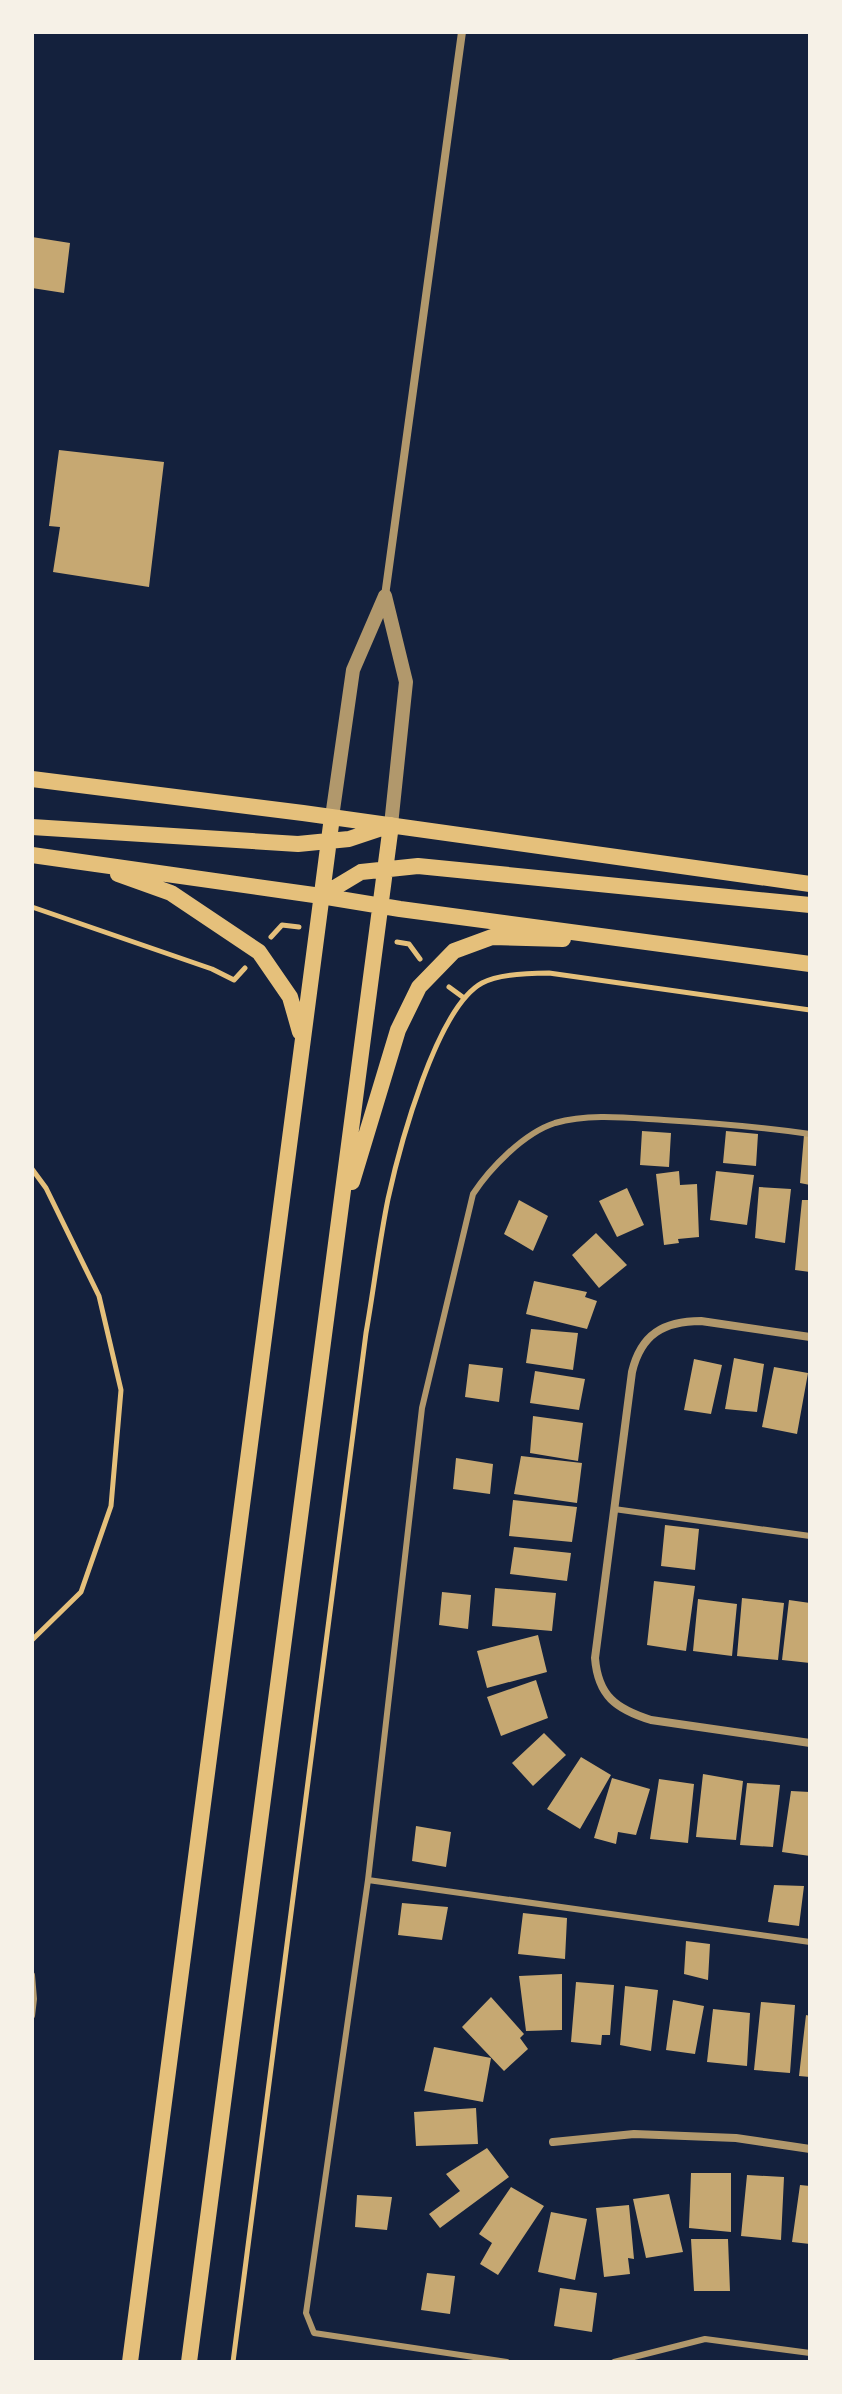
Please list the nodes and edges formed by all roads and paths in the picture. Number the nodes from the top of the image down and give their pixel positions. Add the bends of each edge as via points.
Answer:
1 (462, 32) edge
2 (385, 596) junction
3 (32, 779) edge
4 (332, 817) junction
5 (391, 825) junction
6 (32, 827) edge
7 (329, 841) junction
8 (32, 855) edge
9 (87, 863) junction
10 (385, 870) junction
11 (810, 884) edge
12 (321, 896) junction
13 (810, 905) edge
14 (381, 906) junction
15 (32, 909) edge
16 (286, 916) dead end
17 (282, 925) junction
18 (305, 928) dead end
19 (404, 935) dead end
20 (270, 938) dead end
21 (393, 940) dead end
22 (665, 943) junction
23 (409, 944) junction
24 (259, 952) junction
25 (424, 963) dead end
26 (810, 964) edge
27 (810, 1010) edge
28 (302, 1042) junction
29 (810, 1134) edge
30 (32, 1169) edge
31 (337, 1232) junction
32 (810, 1337) edge
33 (614, 1509) junction
34 (810, 1536) edge
35 (32, 1640) edge
36 (810, 1743) edge
37 (368, 1880) junction
38 (810, 1942) edge
39 (32, 1975) edge
40 (32, 2016) edge
41 (553, 2142) dead end
42 (810, 2149) edge
43 (810, 2353) edge
44 (130, 2362) edge
45 (189, 2362) edge
46 (233, 2362) edge
47 (507, 2362) edge
48 (614, 2362) edge

1 - 2 street
2 - 4 street via 353,670
2 - 5 street via 406,682
3 - 4 main road
4 - 5 main road
4 - 7 main road
5 - 7 main road
5 - 10 main road
5 - 11 main road
6 - 7 main road via 298,844
7 - 12 main road
8 - 9 main road
9 - 12 main road
9 - 24 main road via 171,893
10 - 12 main road via 361,872
10 - 13 main road via 418,866
10 - 14 main road
12 - 14 main road
12 - 28 main road
14 - 22 main road
14 - 31 main road
15 - 24 path via 234,980
16 - 17 path
17 - 18 path
17 - 20 path
19 - 23 path
21 - 23 path
22 - 26 main road
22 - 31 main road via 492,937 454,951 419,987 398,1030
23 - 25 path
24 - 28 main road via 290,997
27 - 46 path via 563,974 518,974 483,983 464,998 439,1036 389,1198 366,1333
28 - 44 main road
29 - 37 lane via 609,1116 555,1123 532,1133 486,1174 473,1194 422,1408
30 - 35 path via 99,1296 121,1390 111,1506 81,1592
31 - 45 main road
32 - 33 street via 701,1321 654,1334 636,1354
33 - 34 lane
33 - 36 street via 595,1658 603,1691 624,1709 651,1720
37 - 38 lane
37 - 47 lane via 306,2313 314,2333
39 - 40 lane
41 - 42 street via 634,2134 736,2138
43 - 48 lane via 705,2339

